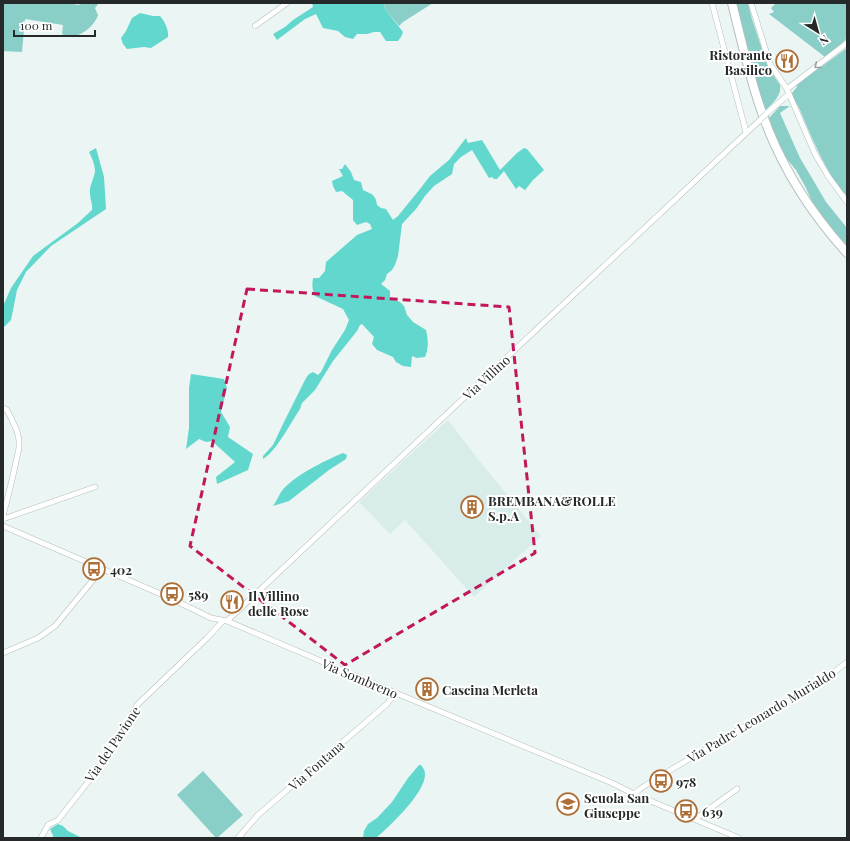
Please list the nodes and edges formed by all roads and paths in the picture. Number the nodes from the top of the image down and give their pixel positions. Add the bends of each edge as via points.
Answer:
1 (287, 3) edge
2 (712, 3) edge
3 (732, 3) edge
4 (751, 3) edge
5 (255, 26) dead end
6 (847, 43) edge
7 (788, 91) junction
8 (746, 132) junction
9 (847, 202) edge
10 (847, 253) edge
11 (3, 408) edge
12 (95, 487) dead end
13 (3, 516) edge
14 (3, 519) edge
15 (3, 526) edge
16 (102, 569) junction
17 (225, 621) junction
18 (3, 653) edge
19 (847, 662) edge
20 (395, 693) junction
21 (737, 789) dead end
22 (634, 794) junction
23 (695, 819) junction
24 (41, 838) edge
25 (238, 838) edge
26 (739, 838) edge

1 - 5 street
2 - 8 street
3 - 10 highway via 753,84 774,144 804,198
4 - 7 street via 770,64
6 -> 7 street, Via Villino
7 - 8 street, Via Villino, bridge
7 - 9 street via 815,154
8 - 17 street, Via Villino
11 - 13 street via 7,410 17,431 19,448
12 - 14 street
15 - 16 street, Via Sombreno
16 - 17 street, Via Sombreno via 211,618
16 - 18 street via 55,626 38,638
17 - 20 street, Via Sombreno
17 - 24 street, Via del Pavione via 138,705 96,772 58,820 48,825
19 - 22 street, Via Padre Leonardo Murialdo via 824,679
20 - 22 street, Via Sombreno
20 - 25 street, Via Fontana via 388,704 258,815
21 - 23 street
22 - 23 street, Via Sombreno
23 - 26 street, Via Sombreno

